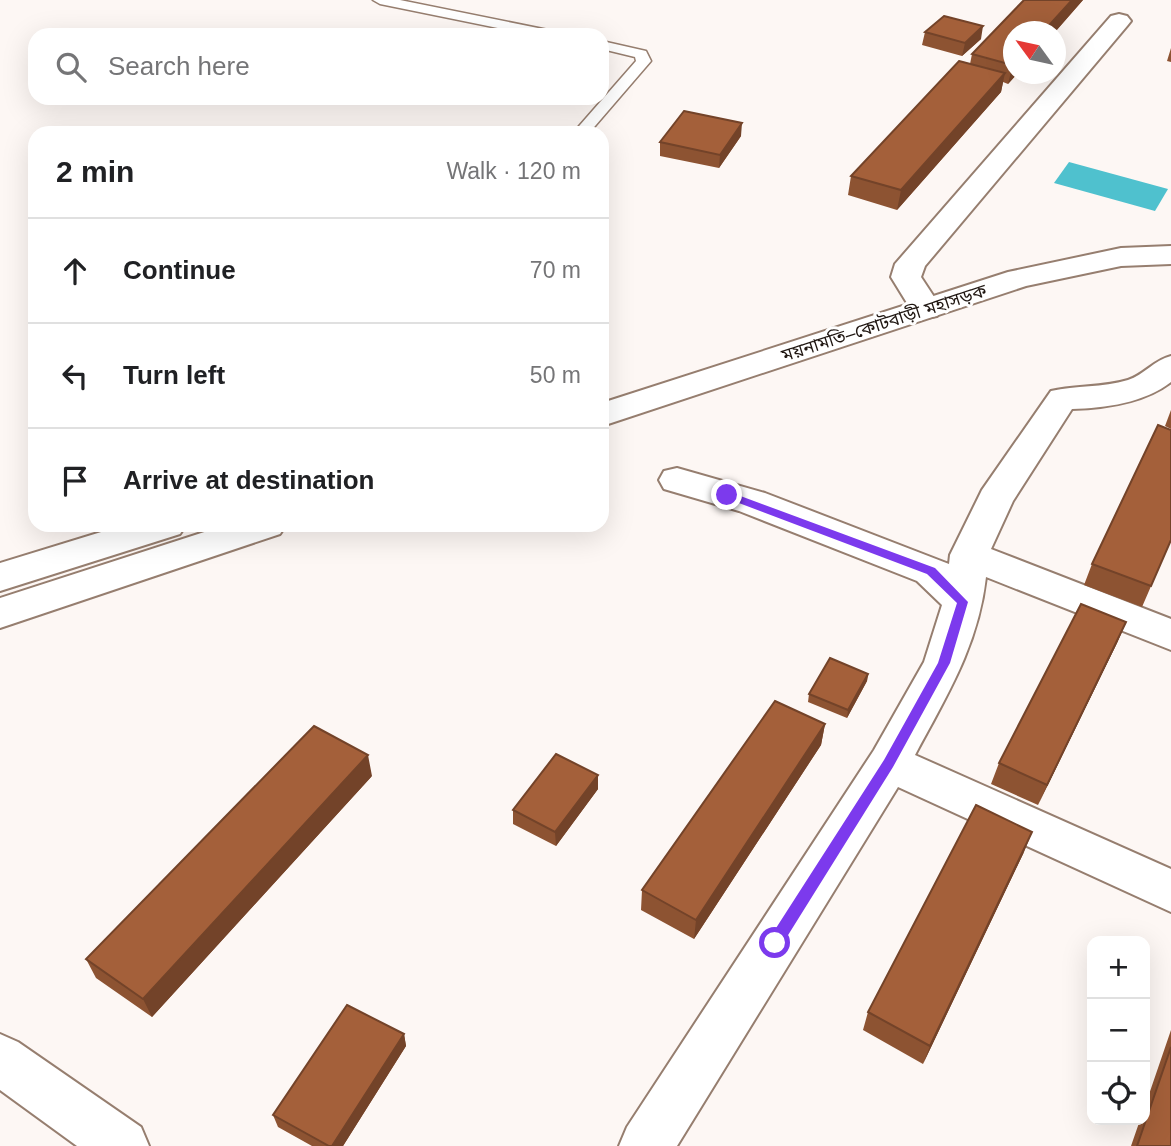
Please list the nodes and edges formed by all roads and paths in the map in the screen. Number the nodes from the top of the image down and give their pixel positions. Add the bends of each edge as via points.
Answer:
1 (380, 0) edge
2 (1119, 21) dead end
3 (518, 28) edge
4 (609, 47) edge
5 (609, 101) edge
6 (606, 105) edge
7 (587, 126) edge
8 (1169, 253) edge
9 (920, 300) junction
10 (1171, 366) edge
11 (609, 386) edge
12 (609, 412) edge
13 (677, 480) dead end
14 (145, 532) edge
15 (246, 532) edge
16 (969, 555) junction
17 (0, 578) edge
18 (963, 602) junction
19 (0, 612) edge
20 (1171, 635) edge
21 (889, 763) junction
22 (1171, 891) edge
23 (0, 1059) edge
24 (122, 1146) edge
25 (646, 1146) edge

1 - 3 lane
2 - 9 street via 910,264 906,277
4 - 5 lane via 641,54 644,61
6 - 7 lane
8 - 9 street, ময়নামতি–কোটবাড়ী মহাসড়ক via 1121,257
9 - 11 street, ময়নামতি–কোটবাড়ী মহাসড়ক
9 - 12 street, ময়নামতি–কোটবাড়ী মহাসড়ক
10 - 16 street via 1143,387 1098,398 1063,399 995,499
13 - 18 street via 752,502 931,571
14 - 17 street
15 - 19 street
16 - 18 street
16 - 20 street
18 - 21 street via 944,663
21 - 22 street
21 - 25 street
23 - 24 street

